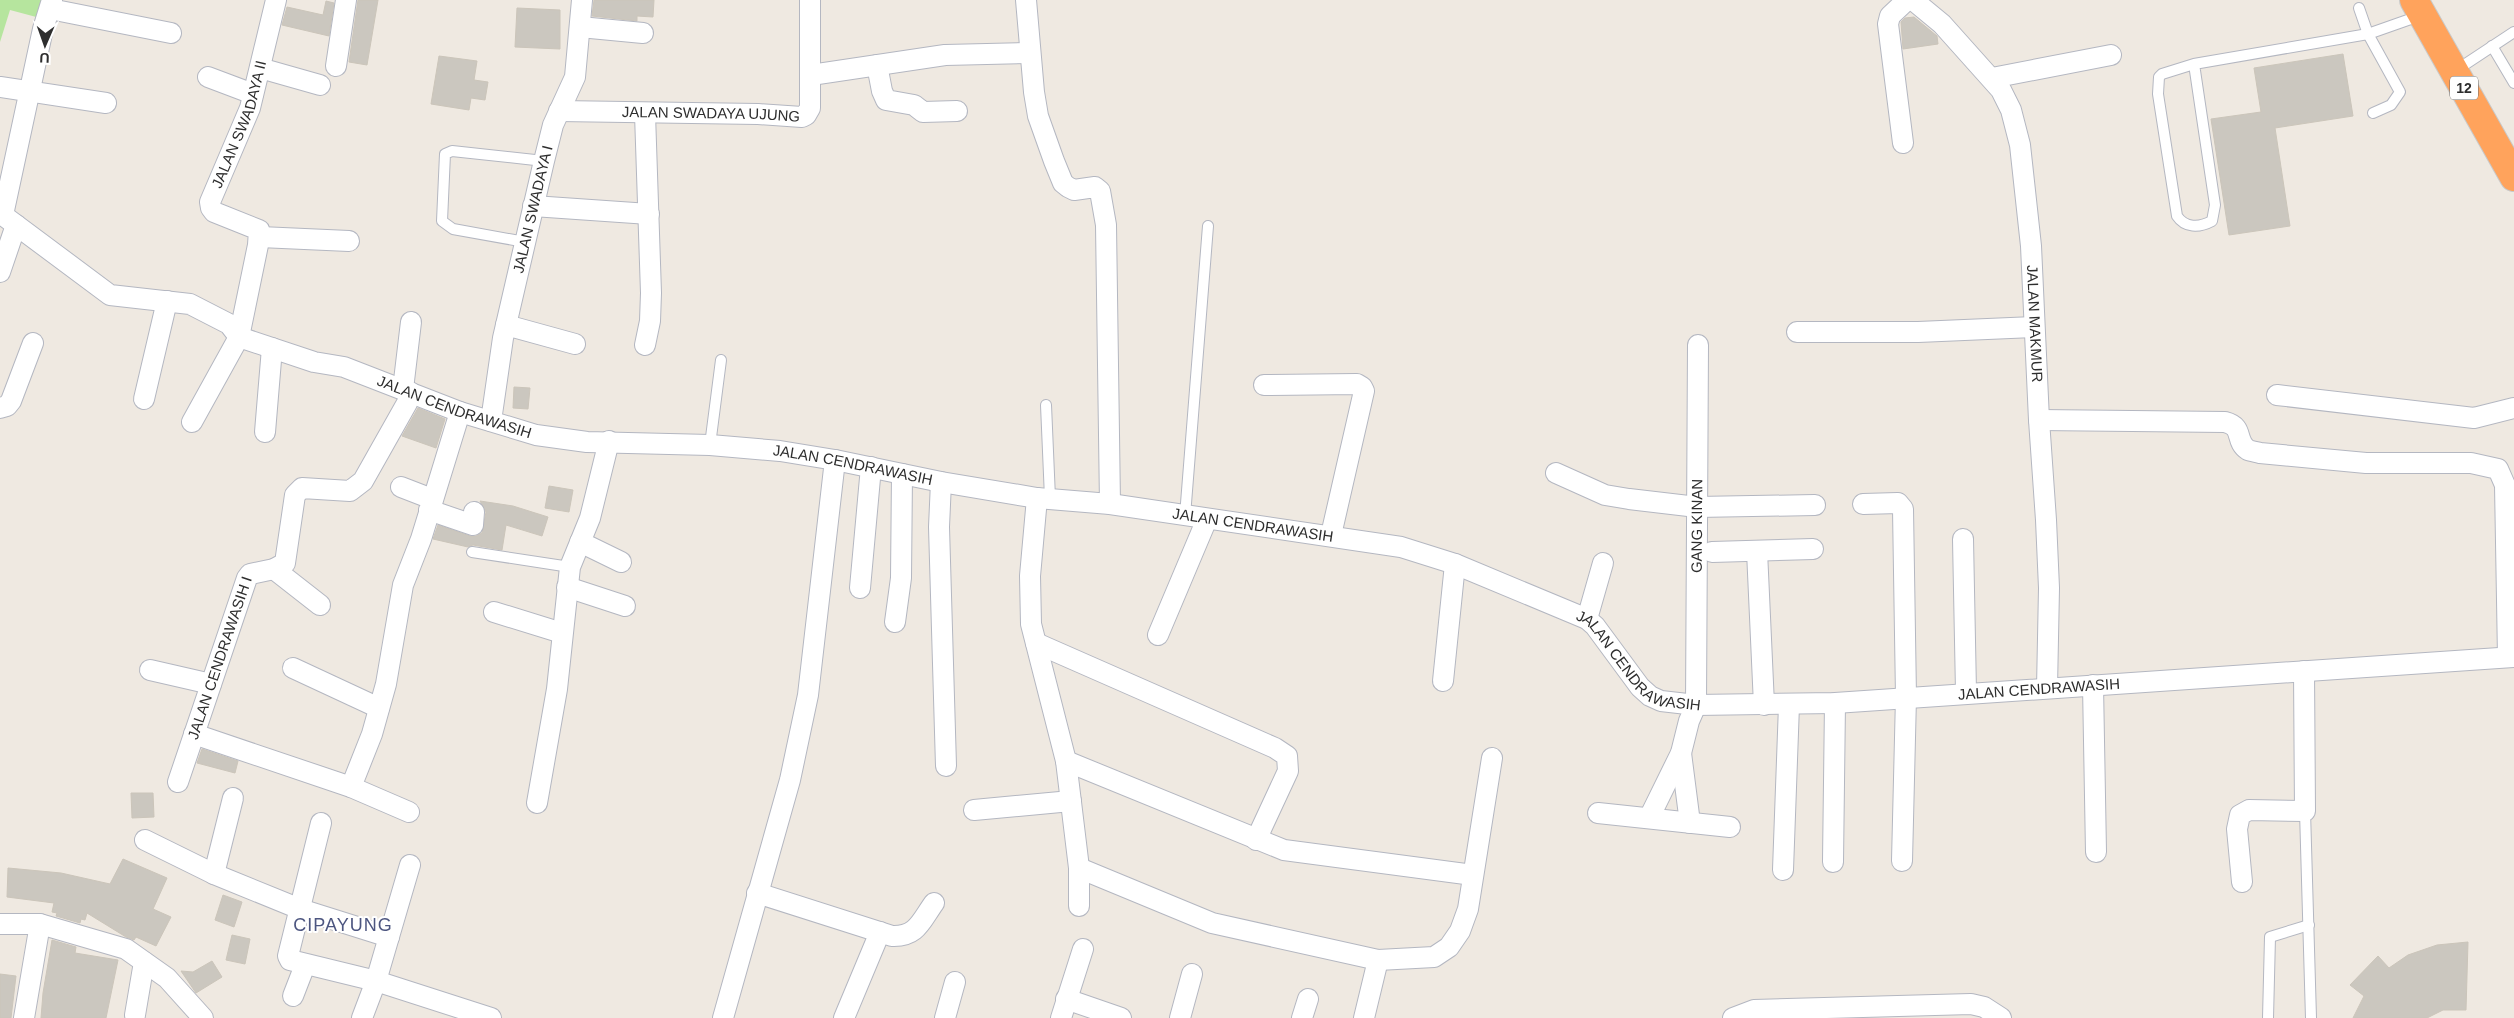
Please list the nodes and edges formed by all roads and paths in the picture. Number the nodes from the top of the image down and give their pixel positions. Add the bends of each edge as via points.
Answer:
1 (276, 0) edge
2 (346, 0) edge
3 (582, 0) edge
4 (810, 0) edge
5 (1026, 0) edge
6 (1906, 0) edge
7 (1913, 0) edge
8 (51, 4) edge
9 (2419, 7) edge
10 (2359, 8) dead end
11 (580, 27) junction
12 (2514, 32) edge
13 (170, 33) dead end
14 (643, 33) dead end
15 (2368, 34) junction
16 (2492, 46) junction
17 (1029, 53) junction
18 (2111, 55) dead end
19 (2194, 64) junction
20 (877, 65) junction
21 (336, 66) dead end
22 (260, 68) junction
23 (2455, 71) junction
24 (811, 75) junction
25 (208, 77) dead end
26 (1992, 78) junction
27 (2514, 83) edge
28 (320, 85) dead end
29 (0, 87) edge
30 (31, 91) junction
31 (253, 94) junction
32 (106, 103) dead end
33 (560, 111) junction
34 (957, 111) dead end
35 (2373, 113) dead end
36 (645, 114) junction
37 (1903, 143) dead end
38 (544, 161) junction
39 (2514, 176) edge
40 (533, 206) junction
41 (648, 214) junction
42 (6, 218) edge
43 (1208, 226) dead end
44 (260, 237) junction
45 (349, 241) dead end
46 (525, 242) junction
47 (0, 272) edge
48 (167, 300) junction
49 (411, 322) dead end
50 (506, 326) junction
51 (2034, 327) junction
52 (1797, 332) dead end
53 (240, 337) junction
54 (33, 343) dead end
55 (575, 344) dead end
56 (645, 345) dead end
57 (1698, 345) dead end
58 (272, 348) junction
59 (722, 360) dead end
60 (1264, 385) dead end
61 (407, 391) junction
62 (2277, 394) dead end
63 (144, 399) dead end
64 (1046, 405) dead end
65 (0, 408) edge
66 (2514, 408) edge
67 (460, 412) junction
68 (2038, 420) junction
69 (491, 421) junction
70 (192, 422) dead end
71 (264, 432) dead end
72 (609, 441) junction
73 (710, 445) junction
74 (835, 460) junction
75 (871, 467) junction
76 (902, 474) junction
77 (1556, 474) dead end
78 (941, 482) junction
79 (401, 486) dead end
80 (1044, 498) junction
81 (1110, 504) junction
82 (1863, 504) dead end
83 (430, 505) junction
84 (1815, 505) dead end
85 (1697, 506) junction
86 (474, 512) dead end
87 (1185, 516) junction
88 (1206, 519) junction
89 (1331, 535) junction
90 (1963, 539) dead end
91 (580, 542) junction
92 (1813, 549) dead end
93 (1758, 551) junction
94 (472, 552) dead end
95 (1712, 552) dead end
96 (621, 562) dead end
97 (1603, 563) dead end
98 (1455, 564) junction
99 (274, 569) junction
100 (568, 577) junction
101 (860, 588) dead end
102 (320, 605) dead end
103 (625, 606) dead end
104 (494, 612) dead end
105 (1587, 619) junction
106 (895, 622) dead end
107 (562, 632) junction
108 (1158, 635) dead end
109 (1036, 643) junction
110 (2511, 657) edge
111 (294, 668) dead end
112 (150, 670) dead end
113 (2304, 671) junction
114 (1443, 681) dead end
115 (212, 684) junction
116 (2093, 685) junction
117 (2047, 688) junction
118 (1966, 692) junction
119 (1906, 697) junction
120 (1835, 703) junction
121 (1696, 705) junction
122 (1764, 705) junction
123 (1789, 705) junction
124 (379, 708) junction
125 (194, 734) junction
126 (1682, 753) junction
127 (1492, 758) dead end
128 (1066, 760) junction
129 (946, 766) dead end
130 (178, 782) dead end
131 (351, 787) junction
132 (233, 798) dead end
133 (1071, 801) junction
134 (537, 802) dead end
135 (974, 810) dead end
136 (2304, 811) junction
137 (409, 812) dead end
138 (1598, 813) dead end
139 (1649, 818) junction
140 (321, 823) dead end
141 (1690, 823) junction
142 (1730, 827) dead end
143 (145, 840) dead end
144 (1256, 840) junction
145 (2096, 852) dead end
146 (1902, 861) dead end
147 (1833, 862) dead end
148 (410, 865) dead end
149 (1078, 868) junction
150 (1784, 870) dead end
151 (214, 874) junction
152 (1473, 876) junction
153 (2242, 882) dead end
154 (756, 893) junction
155 (934, 903) dead end
156 (1079, 906) dead end
157 (300, 909) junction
158 (0, 924) edge
159 (40, 924) junction
160 (2309, 925) junction
161 (880, 932) junction
162 (389, 936) junction
163 (1083, 948) dead end
164 (1378, 960) junction
165 (144, 962) junction
166 (305, 965) junction
167 (1192, 974) dead end
168 (376, 981) junction
169 (955, 982) dead end
170 (293, 996) dead end
171 (1308, 998) dead end
172 (1064, 1009) edge
173 (140, 1017) edge
174 (24, 1018) edge
175 (202, 1018) edge
176 (362, 1018) edge
177 (491, 1018) edge
178 (723, 1018) edge
179 (844, 1018) edge
180 (945, 1018) edge
181 (1121, 1018) edge
182 (1180, 1018) edge
183 (1302, 1018) edge
184 (1364, 1018) edge
185 (1733, 1018) edge
186 (2001, 1018) edge
187 (2268, 1018) edge
188 (2311, 1018) edge

1 - 22 street, JALAN SWADAYA II
2 - 21 street
3 - 11 street, JALAN SWADAYA I
4 - 24 street, JALAN SWADAYA UJUNG
5 - 17 street
6 - 37 street via 1890,16 1888,24
7 - 26 street, JALAN MAKMUR via 1942,24
8 - 13 street
8 - 30 street
9 - 15 lane
9 - 23 highway, 12
10 - 15 lane
11 - 14 street
11 - 33 street, JALAN SWADAYA I via 575,77
12 - 16 lane
15 - 19 lane
15 - 35 lane via 2400,92 2391,105
16 - 23 lane
16 - 27 lane
17 - 20 street via 945,55
17 - 81 street via 1038,116 1063,183 1074,190 1096,187 1100,191 1106,225
18 - 26 street
19 - 19 lane via 2215,205 2212,221 2193,226 2182,223 2177,216 2158,83 2162,74
20 - 24 street
20 - 34 street via 886,100 914,105 923,112
22 - 28 street
22 - 31 street, JALAN SWADAYA II
23 - 39 highway, 12
24 - 36 street, JALAN SWADAYA UJUNG via 810,108 802,118 758,114
25 - 31 street
26 - 51 street, JALAN MAKMUR via 2011,110 2020,145 2031,246
29 - 30 street
30 - 32 street
30 - 42 street
31 - 44 street, JALAN SWADAYA II via 210,202 214,212 258,230
33 - 36 street, JALAN SWADAYA UJUNG
33 - 38 street, JALAN SWADAYA I
36 - 41 street
38 - 40 street, JALAN SWADAYA I
38 - 46 lane via 452,151 445,154 442,221 453,229
40 - 41 street
40 - 46 street, JALAN SWADAYA I
41 - 56 street via 651,292
42 - 47 street
42 - 48 street, JALAN CENDRAWASIH via 110,295
43 - 87 lane
44 - 45 street
44 - 53 street
46 - 50 street, JALAN SWADAYA I
48 - 53 street, JALAN CENDRAWASIH via 190,304 208,312 229,324
48 - 63 street
49 - 61 street
50 - 55 street
50 - 69 street, JALAN SWADAYA I
51 - 52 street via 1918,332
51 - 68 street, JALAN MAKMUR
53 - 58 street, JALAN CENDRAWASIH
53 - 70 street
54 - 65 street via 11,401
57 - 85 street, GANG KINAN
58 - 61 street, JALAN CENDRAWASIH via 314,362 344,367
58 - 71 street
59 - 73 lane
60 - 89 street via 1357,384 1364,391
61 - 67 street, JALAN CENDRAWASIH
61 - 99 street, JALAN CENDRAWASIH I via 407,403 363,481 355,489 299,489 295,495 285,563
62 - 66 street via 2474,418
64 - 80 lane
67 - 69 street, JALAN CENDRAWASIH
67 - 83 street
68 - 110 street via 2225,422 2233,424 2247,449 2260,454 2366,463 2472,463 2498,469 2505,485
68 - 117 street, JALAN MAKMUR via 2049,588
69 - 72 street, JALAN CENDRAWASIH via 557,439
72 - 73 street, JALAN CENDRAWASIH
72 - 91 street via 590,518
73 - 74 street, JALAN CENDRAWASIH
74 - 75 street, JALAN CENDRAWASIH
74 - 154 street via 808,695 790,780
75 - 76 street, JALAN CENDRAWASIH
75 - 101 street
76 - 78 street, JALAN CENDRAWASIH
76 - 106 street via 901,578
77 - 85 street via 1605,494
78 - 80 street, JALAN CENDRAWASIH
78 - 129 street via 939,528
79 - 83 street
80 - 81 street, JALAN CENDRAWASIH
80 - 109 street via 1030,576 1031,624
81 - 87 street, JALAN CENDRAWASIH
82 - 119 street via 1898,503 1903,509
83 - 86 street via 473,525
83 - 124 street via 403,585
84 - 85 street
85 - 121 street, GANG KINAN
87 - 88 street, JALAN CENDRAWASIH
88 - 89 street, JALAN CENDRAWASIH
88 - 108 street
89 - 98 street, JALAN CENDRAWASIH via 1401,547
90 - 118 street
91 - 96 street
91 - 100 street
92 - 93 street
93 - 95 street
93 - 122 street
94 - 100 lane
97 - 105 street
98 - 105 street, JALAN CENDRAWASIH
98 - 114 street
99 - 102 street
99 - 115 street, JALAN CENDRAWASIH I via 250,574 247,578
100 - 103 street
100 - 107 street
104 - 107 street
105 - 121 street, JALAN CENDRAWASIH via 1650,696 1661,701
107 - 134 street via 557,689
109 - 128 street
109 - 144 street via 1288,756 1288,771
110 - 113 street, JALAN CENDRAWASIH
111 - 124 street
112 - 115 street
113 - 116 street, JALAN CENDRAWASIH
113 - 136 street
115 - 125 street, JALAN CENDRAWASIH I
116 - 117 street, JALAN CENDRAWASIH
116 - 145 street
117 - 118 street, JALAN CENDRAWASIH
118 - 119 street, JALAN CENDRAWASIH
119 - 120 street, JALAN CENDRAWASIH
119 - 146 street
120 - 123 street, JALAN CENDRAWASIH
120 - 147 street
121 - 122 street, JALAN CENDRAWASIH
121 - 126 street, GANG KINAN
122 - 123 street, JALAN CENDRAWASIH
123 - 150 street
124 - 131 street
125 - 130 street, JALAN CENDRAWASIH I
125 - 131 street
126 - 139 street
126 - 141 street
127 - 152 street
128 - 133 street
128 - 144 street
131 - 137 street
132 - 151 street
133 - 135 street
133 - 149 street
136 - 153 street via 2249,810 2240,815 2237,829
136 - 160 lane
138 - 139 street
139 - 141 street
140 - 157 street
141 - 142 street
143 - 151 street
144 - 152 street via 1284,850
148 - 162 street
149 - 156 street
149 - 164 street via 1212,923
151 - 157 street
152 - 164 street via 1460,932 1449,947 1434,957
154 - 161 street
154 - 178 street
155 - 161 street via 906,936
157 - 162 street
157 - 166 street via 288,956 290,960
158 - 159 street
159 - 165 street via 126,949
159 - 174 street
160 - 187 lane via 2270,937
160 - 188 lane
161 - 179 street
162 - 168 street
163 - 172 street
164 - 184 street
165 - 173 street
165 - 175 street via 167,978
166 - 168 street
166 - 170 street
167 - 182 street
168 - 176 street
168 - 177 street
169 - 180 street
171 - 183 street
172 - 181 street
185 - 186 street via 1754,1010 1971,1004 1984,1007

